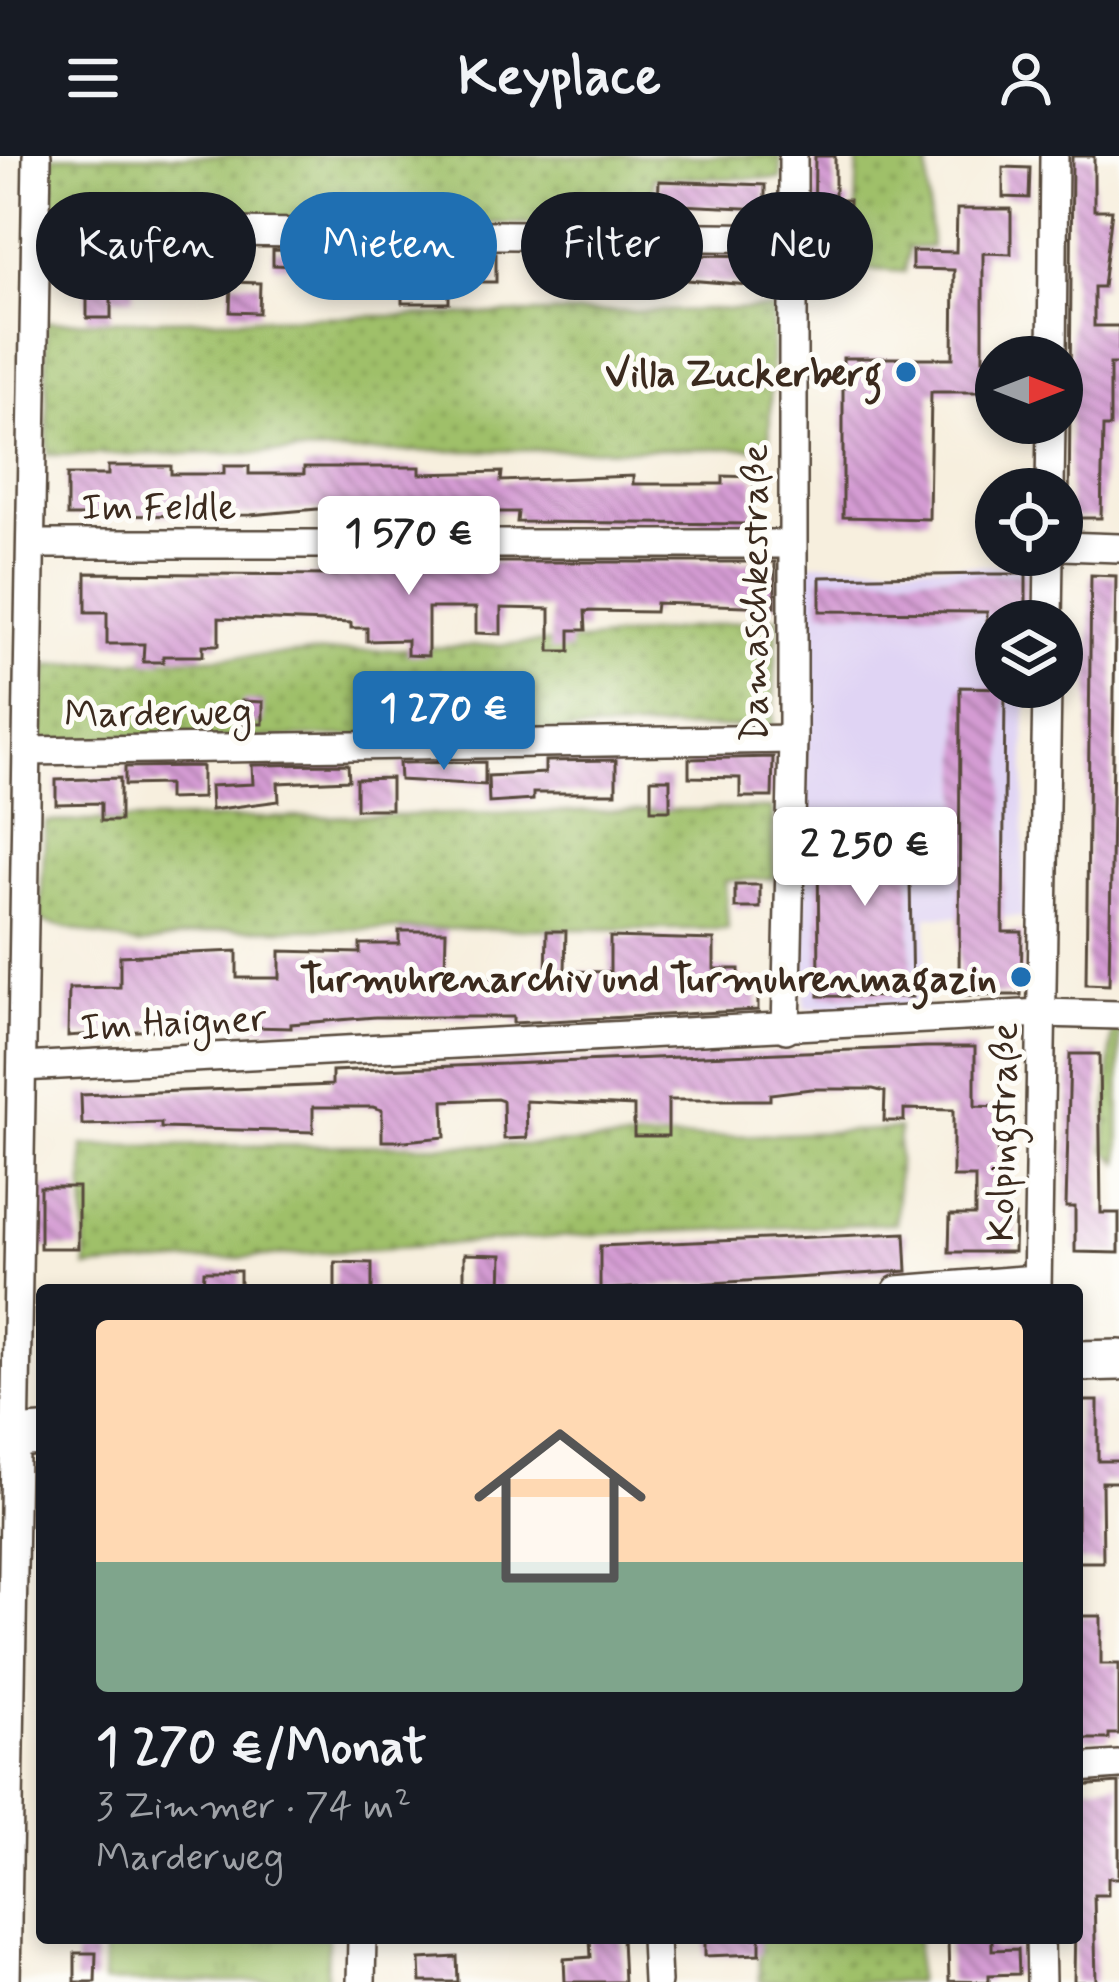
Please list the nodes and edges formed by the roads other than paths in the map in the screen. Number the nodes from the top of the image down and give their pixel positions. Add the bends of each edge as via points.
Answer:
1 (37, 156) edge
2 (793, 156) edge
3 (1054, 156) edge
4 (37, 192) edge
5 (793, 192) edge
6 (36, 230) edge
7 (256, 232) edge
8 (727, 237) edge
9 (793, 300) edge
10 (1052, 336) edge
11 (31, 544) junction
12 (792, 544) junction
13 (1083, 547) edge
14 (1119, 548) edge
15 (1047, 708) edge
16 (793, 739) junction
17 (28, 752) junction
18 (1042, 1013) junction
19 (1119, 1015) edge
20 (786, 1029) junction
21 (22, 1067) junction
22 (1036, 1284) edge
23 (1119, 1360) edge
24 (1083, 1361) edge
25 (18, 1437) edge
26 (1119, 1765) edge
27 (1083, 1768) edge
28 (362, 1944) edge
29 (655, 1944) edge
30 (1040, 1944) edge
31 (6, 1982) edge
32 (361, 1982) edge
33 (657, 1982) edge
34 (1041, 1982) edge

1 - 4 street
2 - 5 street, Damaschkestraße
3 - 10 street
6 - 11 street
7 - 8 street
9 - 12 street, Damaschkestraße
11 - 12 street, Im Feldle
11 - 17 street
12 - 16 street, Damaschkestraße
13 - 14 street
15 - 18 street, Kolpingstraße
16 - 17 street, Marderweg
16 - 20 street, Damaschkestraße
17 - 21 street
18 - 19 street, Im Haigner
18 - 20 street, Im Haigner
18 - 22 street, Kolpingstraße
20 - 21 street, Im Haigner
21 - 25 street
23 - 24 street
25 - 31 street
26 - 27 street
28 - 32 street
29 - 33 street
30 - 34 street

